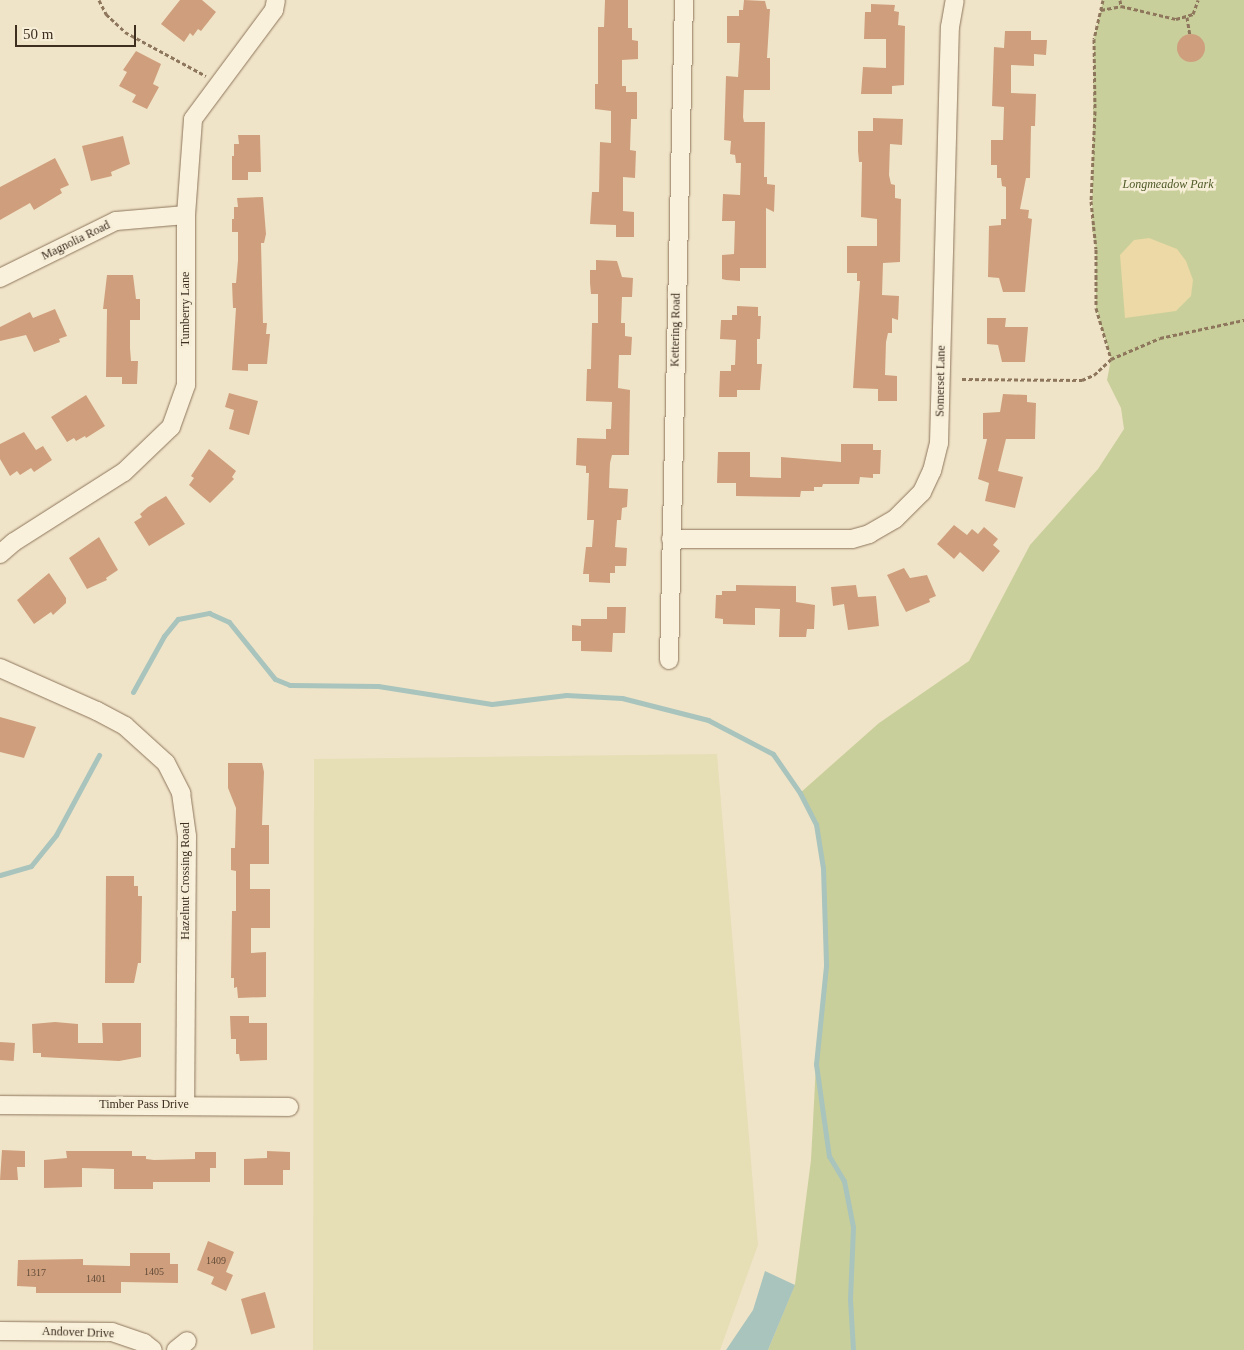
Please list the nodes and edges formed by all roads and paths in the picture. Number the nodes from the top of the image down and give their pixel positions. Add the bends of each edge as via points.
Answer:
1 (99, 0) edge
2 (276, 0) edge
3 (684, 0) edge
4 (955, 0) edge
5 (1103, 0) edge
6 (1120, 0) edge
7 (1198, 0) edge
8 (1121, 6) junction
9 (1101, 10) junction
10 (1187, 17) junction
11 (1190, 35) dead end
12 (220, 83) junction
13 (186, 215) junction
14 (0, 278) edge
15 (1244, 320) edge
16 (1111, 359) junction
17 (962, 379) dead end
18 (671, 539) junction
19 (0, 554) edge
20 (669, 660) dead end
21 (0, 668) edge
22 (0, 1105) edge
23 (185, 1105) junction
24 (289, 1107) dead end
25 (0, 1331) edge
26 (153, 1350) edge

1 - 12 path via 106,14 125,32
2 - 12 street, Tumberry Lane via 274,10
3 - 18 street, Kettering Road
4 - 18 street, Somerset Lane via 950,27 939,443 932,471 922,492 895,519 869,534 852,539
5 - 9 path
6 - 8 path
7 - 10 path via 1196,10
8 - 9 path
8 - 10 path via 1176,19
9 - 16 path via 1094,39 1091,201 1096,249 1096,308
10 - 11 path
12 - 13 street, Tumberry Lane via 193,119
13 - 14 street, Magnolia Road via 116,222
13 - 19 street, Tumberry Lane via 186,385 171,427 124,472
15 - 16 path via 1160,338
16 - 17 path via 1094,375 1082,380
18 - 20 street, Kettering Road
21 - 23 street, Hazelnut Crossing Road via 97,710 125,726 166,763 181,793 187,836
22 - 23 street, Timber Pass Drive
23 - 24 street, Timber Pass Drive
25 - 26 street, Andover Drive via 112,1332 144,1343

